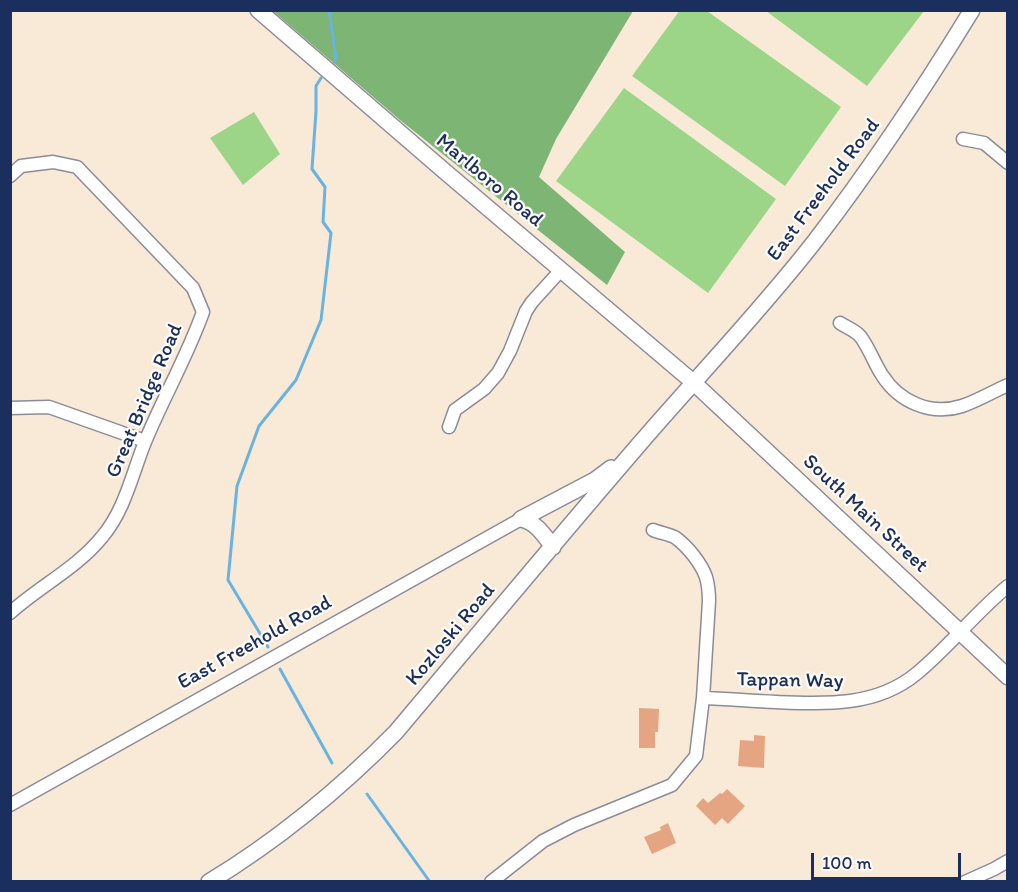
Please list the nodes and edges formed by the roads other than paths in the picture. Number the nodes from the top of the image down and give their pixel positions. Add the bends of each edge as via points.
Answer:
1 (258, 10) edge
2 (972, 10) edge
3 (963, 139) dead end
4 (1008, 163) edge
5 (10, 176) edge
6 (561, 270) junction
7 (840, 322) dead end
8 (693, 382) junction
9 (1007, 387) edge
10 (10, 408) edge
11 (449, 427) dead end
12 (145, 441) junction
13 (635, 450) junction
14 (521, 519) junction
15 (652, 531) dead end
16 (553, 547) junction
17 (1008, 586) edge
18 (10, 613) edge
19 (960, 631) junction
20 (1008, 677) edge
21 (703, 698) junction
22 (10, 805) edge
23 (1008, 861) edge
24 (209, 882) edge
25 (491, 882) edge
26 (965, 882) edge

1 - 6 main road, Marlboro Road
2 - 8 main road, East Freehold Road via 925,86 815,241
3 - 4 street via 984,144
5 - 12 street, Great Bridge Road via 21,166 53,162 77,167 193,288 203,312
6 - 8 main road, Marlboro Road
6 - 11 street via 526,311 498,373 455,410
7 - 9 street via 860,336 892,388 921,406 960,407
8 - 13 main road, Kozloski Road
8 - 19 main road, South Main Street
10 - 12 street via 49,407
12 - 18 street, Great Bridge Road via 118,513 103,536 82,559
13 - 14 main road via 595,480
13 - 16 main road, Kozloski Road
14 - 16 main road via 538,528
14 - 22 street, East Freehold Road
15 - 21 street via 675,537 706,576 709,601
16 - 24 main road, Kozloski Road via 369,759 287,829
17 - 19 street, Tappan Way
19 - 20 main road, South Main Street
19 - 21 street, Tappan Way via 913,676 858,701 819,704
21 - 25 street via 696,756 672,785 543,841
23 - 26 street

